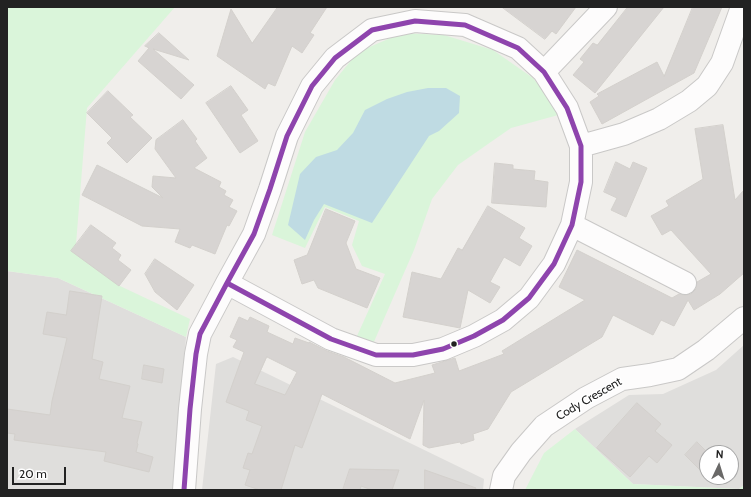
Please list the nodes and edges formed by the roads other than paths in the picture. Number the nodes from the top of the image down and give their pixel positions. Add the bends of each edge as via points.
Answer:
1 (606, 7) edge
2 (742, 7) edge
3 (544, 72) junction
4 (581, 146) junction
5 (572, 225) junction
6 (685, 282) dead end
7 (227, 283) junction
8 (744, 318) edge
9 (184, 490) edge
10 (501, 490) edge

1 - 3 street
2 - 4 street via 722,63 708,86 659,119 624,134
3 - 4 street via 567,108
3 - 7 street via 518,48 464,25 415,21 372,30 335,58 312,86 287,136 254,234
4 - 5 street via 581,182
5 - 6 street
5 - 7 street via 554,264 529,298 503,320 443,349 412,355 376,355 331,338
7 - 9 street via 200,334 190,409
8 - 10 street, Cody Crescent via 706,350 678,369 622,379 586,398 544,426 504,476

